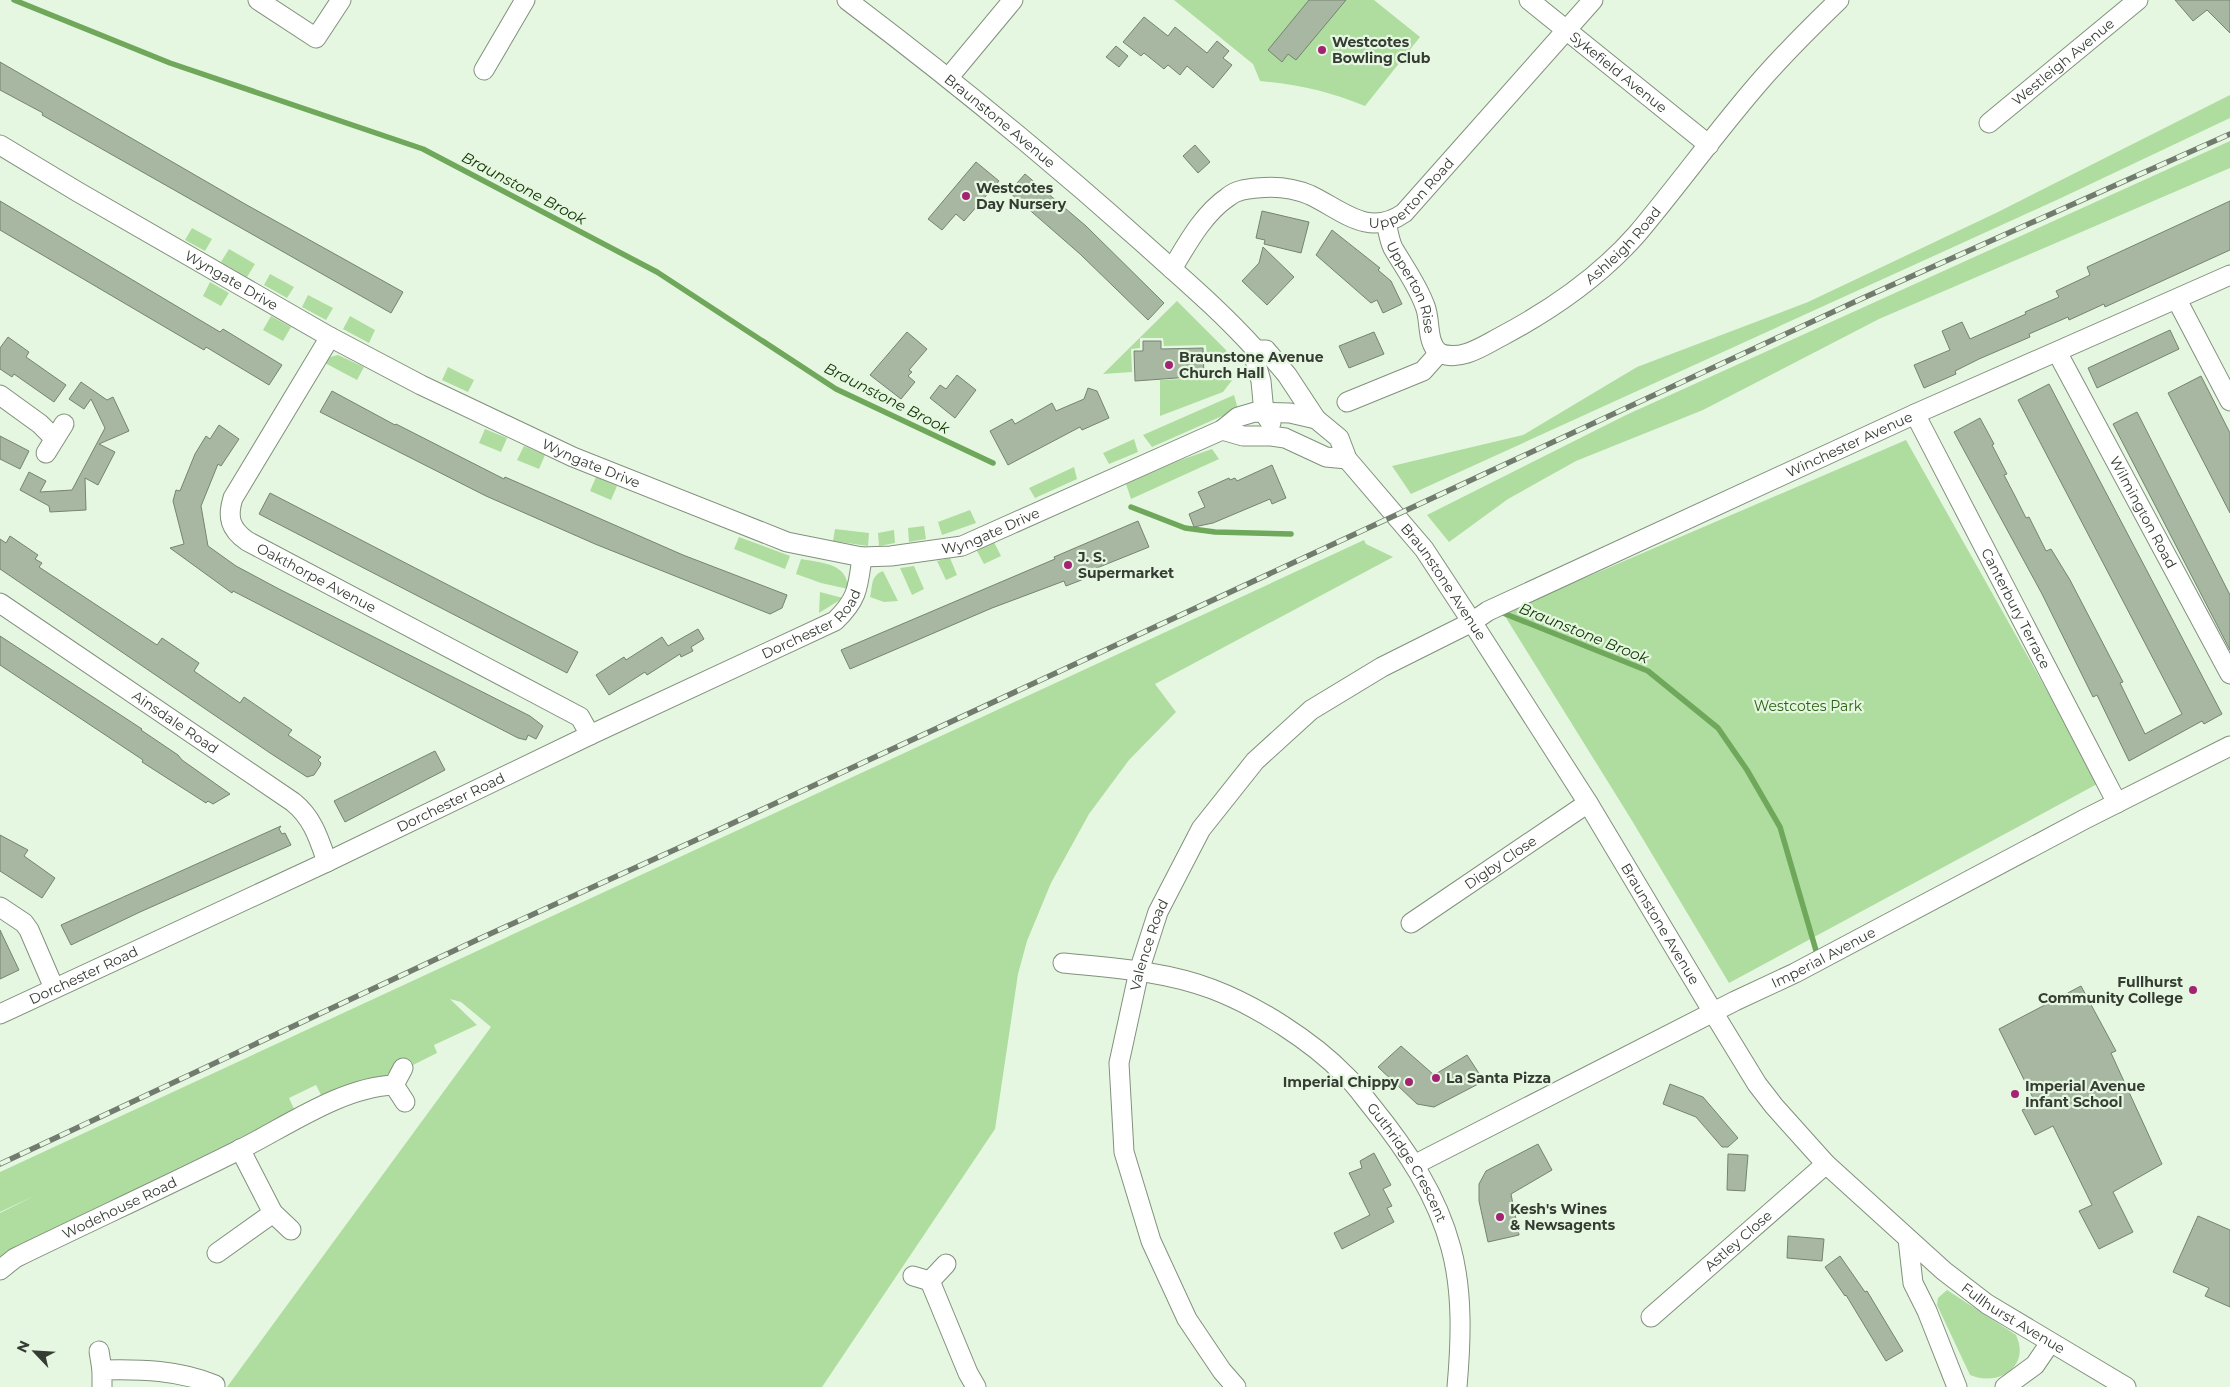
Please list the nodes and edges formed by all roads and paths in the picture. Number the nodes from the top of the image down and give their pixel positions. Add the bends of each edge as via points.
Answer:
1 (258, 0) edge
2 (340, 0) edge
3 (525, 0) edge
4 (847, 0) edge
5 (1013, 0) edge
6 (1529, 0) edge
7 (1593, 0) edge
8 (1840, 0) edge
9 (2138, 0) edge
10 (1566, 30) junction
11 (484, 70) dead end
12 (949, 77) junction
13 (1989, 123) dead end
14 (0, 145) edge
15 (1709, 145) junction
16 (1386, 222) junction
17 (1172, 269) junction
18 (2230, 275) edge
19 (2177, 300) junction
20 (330, 337) junction
21 (1256, 350) junction
22 (2057, 352) junction
23 (1439, 353) junction
24 (1287, 375) junction
25 (0, 395) edge
26 (2230, 401) edge
27 (1347, 402) dead end
28 (1915, 414) junction
29 (1316, 419) junction
30 (1271, 421) junction
31 (55, 438) dead end
32 (1347, 458) junction
33 (862, 557) junction
34 (0, 604) edge
35 (1472, 622) junction
36 (2230, 674) edge
37 (590, 735) junction
38 (2230, 746) edge
39 (1588, 803) junction
40 (2116, 803) junction
41 (327, 862) junction
42 (0, 906) edge
43 (1411, 923) dead end
44 (1064, 963) dead end
45 (1139, 971) junction
46 (54, 988) junction
47 (1713, 1012) junction
48 (0, 1014) edge
49 (403, 1068) dead end
50 (394, 1085) junction
51 (404, 1102) dead end
52 (240, 1149) junction
53 (1826, 1164) junction
54 (1414, 1165) junction
55 (273, 1213) junction
56 (292, 1230) dead end
57 (1908, 1239) junction
58 (217, 1253) dead end
59 (946, 1264) dead end
60 (0, 1270) edge
61 (1650, 1317) dead end
62 (2050, 1344) junction
63 (99, 1352) dead end
64 (206, 1376) dead end
65 (102, 1379) edge
66 (976, 1387) edge
67 (1236, 1387) edge
68 (1457, 1387) edge
69 (1958, 1387) edge
70 (2005, 1387) edge
71 (2126, 1387) edge

1 - 2 street via 316,38
3 - 11 street
4 - 12 street, Braunstone Avenue
5 - 12 street
6 - 10 street, Sykefield Avenue
7 - 10 street, Upperton Road
8 - 15 street, Ashleigh Road via 1762,79
9 - 13 street, Westleigh Avenue
10 - 15 street, Sykefield Avenue
10 - 16 street, Upperton Road via 1404,213
12 - 17 street, Braunstone Avenue
14 - 20 street, Wyngate Drive
15 - 23 street, Ashleigh Road via 1636,235 1587,281 1543,312 1488,344 1457,357
16 - 17 street, Upperton Road via 1360,222 1307,194 1288,189 1240,190 1228,196 1204,221
16 - 23 street, Upperton Rise via 1392,246 1426,308 1430,339
17 - 21 street, Braunstone Avenue
18 - 19 street, Winchester Avenue
19 - 22 street, Winchester Avenue
19 - 26 street
20 - 33 street, Wyngate Drive via 421,385 573,457 787,542
20 - 37 street, Oakthorpe Avenue via 232,498 231,526 247,541 580,716
21 - 24 street, Braunstone Avenue via 1266,350
21 - 30 street via 1255,360
22 - 28 street, Winchester Avenue
22 - 36 street, Wilmington Road
23 - 27 street via 1423,371
24 - 29 street, Braunstone Avenue
24 - 30 street via 1285,404
25 - 31 street
28 - 35 street, Winchester Avenue via 1488,611
28 - 40 street, Canterbury Terrace
29 - 30 street
29 - 32 street, Braunstone Avenue via 1339,438
30 - 32 street via 1285,438 1326,457
30 - 33 street, Wyngate Drive via 1238,417 1222,430 962,546
32 - 35 street, Braunstone Avenue via 1424,549
33 - 37 street, Dorchester Road via 857,595 835,621
34 - 41 street, Ainsdale Road via 293,802 312,821
35 - 39 street, Braunstone Avenue
35 - 45 street, Valence Road via 1382,668 1312,710 1255,761 1201,829 1158,912
37 - 41 street, Dorchester Road
38 - 40 street, Imperial Avenue
39 - 43 street, Digby Close
39 - 47 street, Braunstone Avenue
40 - 47 street, Imperial Avenue via 1795,974
41 - 46 street, Dorchester Road
42 - 46 street via 29,930
44 - 45 street, Guthridge Crescent
45 - 54 street, Guthridge Crescent via 1212,989 1254,1008 1297,1036 1345,1074
45 - 67 street, Valence Road via 1119,1063 1124,1152 1151,1241 1187,1319
46 - 48 street, Dorchester Road
47 - 53 street, Braunstone Avenue via 1768,1099
47 - 54 street, Imperial Avenue
49 - 50 street
50 - 51 street
50 - 52 street, Wodehouse Road via 365,1089 343,1097
52 - 55 street
52 - 60 street, Wodehouse Road via 15,1258
53 - 57 street, Braunstone Avenue
53 - 61 street, Astley Close
54 - 68 street, Guthridge Crescent via 1438,1209 1451,1249 1458,1292 1461,1350
55 - 56 street
55 - 58 street
57 - 62 street, Fullhurst Avenue via 1987,1304
57 - 69 street via 1913,1283
59 - 66 street via 922,1279
62 - 70 street via 2027,1374
62 - 71 street, Fullhurst Avenue
63 - 65 street
64 - 65 street via 163,1371

